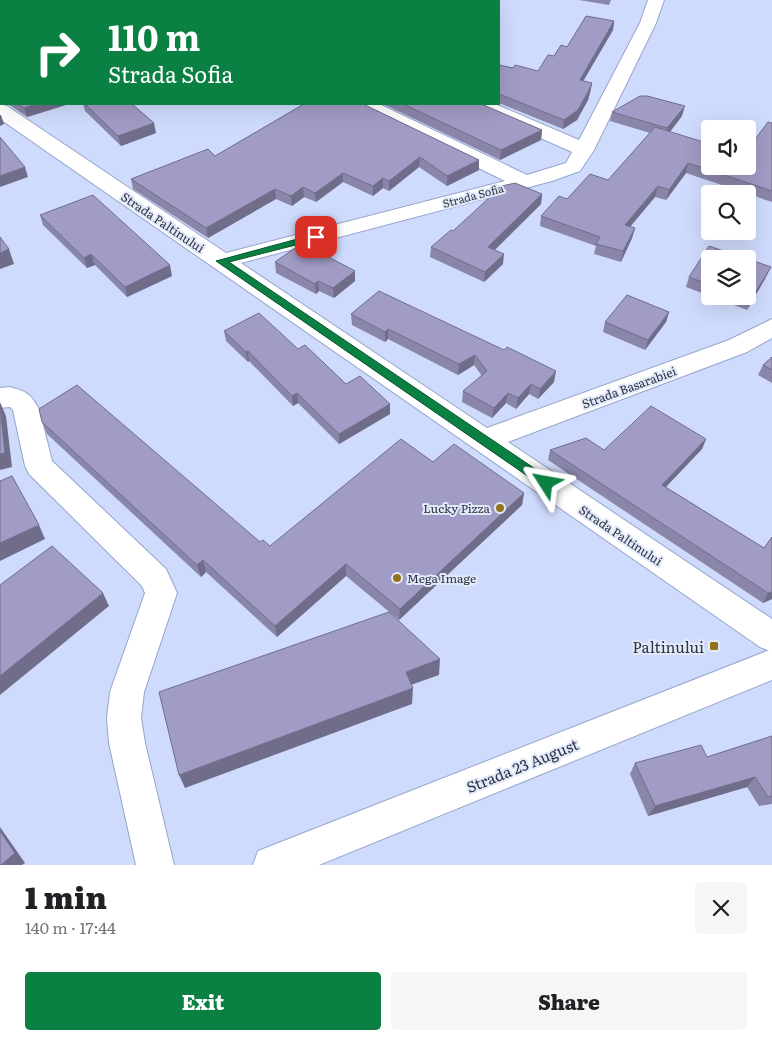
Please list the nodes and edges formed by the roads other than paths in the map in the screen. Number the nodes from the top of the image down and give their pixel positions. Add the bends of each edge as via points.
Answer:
1 (656, 0) edge
2 (366, 105) edge
3 (482, 105) edge
4 (0, 109) edge
5 (584, 150) junction
6 (524, 182) junction
7 (221, 261) junction
8 (772, 327) edge
9 (0, 398) edge
10 (483, 440) junction
11 (772, 637) edge
12 (772, 664) edge
13 (285, 862) edge
14 (155, 865) edge

1 - 5 street, Strada Sofia via 648,23
2 - 6 street
3 - 5 street
4 - 7 street, Strada Paltinului
5 - 6 street, Strada Sofia via 573,167
6 - 7 street, Strada Sofia
7 - 10 street, Strada Paltinului
8 - 10 street, Strada Basarabiei via 738,346
9 - 14 street via 20,400 26,409 39,466 155,578 161,593 127,692 124,718
10 - 11 street, Strada Paltinului
12 - 13 street, Strada 23 August

